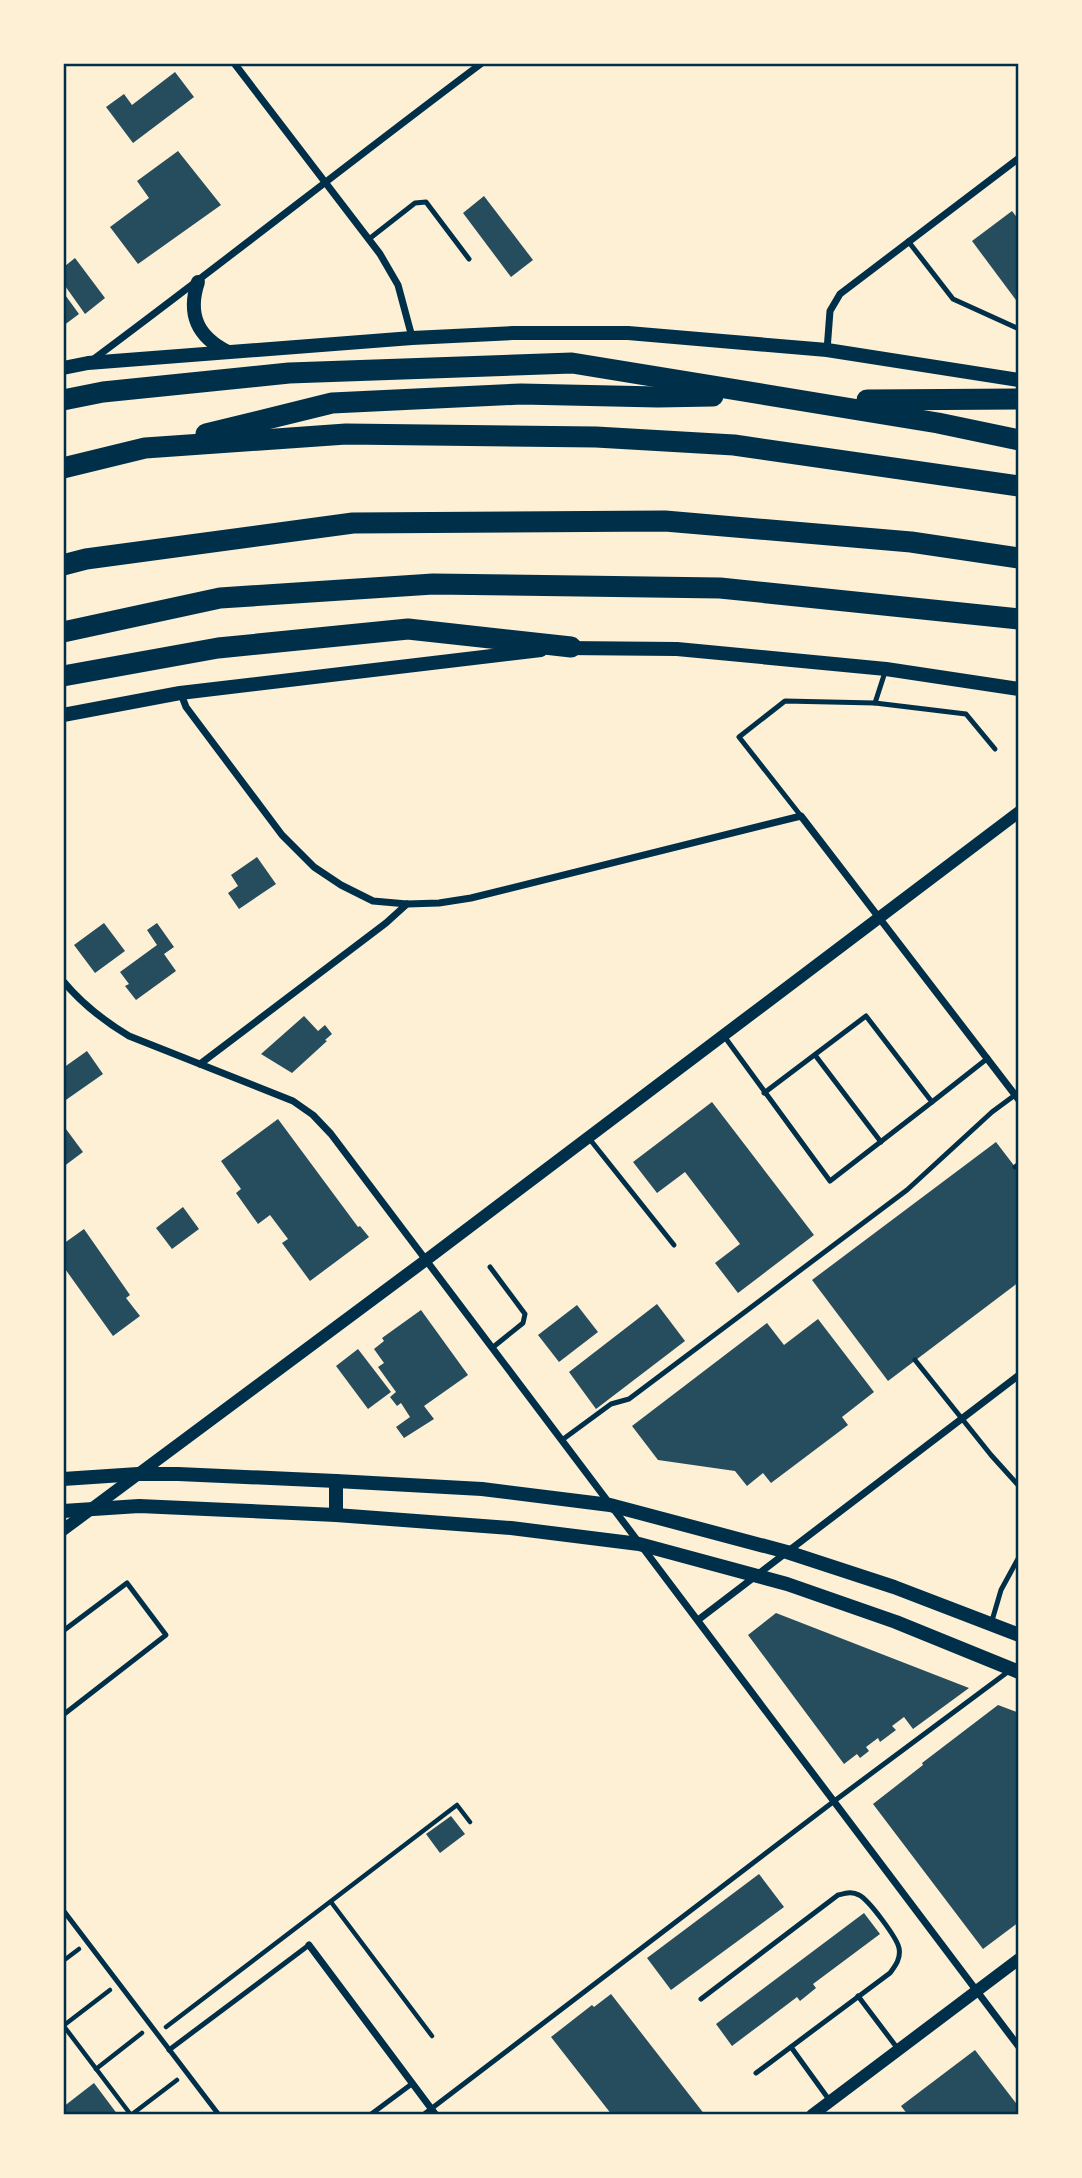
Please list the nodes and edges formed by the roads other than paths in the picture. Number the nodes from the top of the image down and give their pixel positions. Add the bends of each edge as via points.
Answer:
1 (234, 63) edge
2 (482, 63) edge
3 (1019, 158) edge
4 (324, 182) junction
5 (369, 239) junction
6 (908, 241) junction
7 (469, 259) dead end
8 (198, 282) junction
9 (1019, 329) edge
10 (412, 338) junction
11 (827, 350) junction
12 (230, 352) junction
13 (88, 363) junction
14 (63, 368) edge
15 (1019, 380) edge
16 (1019, 399) edge
17 (63, 400) edge
18 (1019, 440) edge
19 (145, 448) junction
20 (63, 468) edge
21 (1019, 486) edge
22 (1019, 558) edge
23 (63, 565) edge
24 (1019, 620) edge
25 (63, 632) edge
26 (570, 647) junction
27 (886, 669) junction
28 (63, 676) edge
29 (1019, 689) edge
30 (180, 693) junction
31 (875, 703) junction
32 (63, 715) edge
33 (995, 749) dead end
34 (1019, 812) edge
35 (801, 816) junction
36 (407, 904) junction
37 (880, 919) junction
38 (63, 981) edge
39 (724, 1036) junction
40 (815, 1055) junction
41 (988, 1058) junction
42 (200, 1064) junction
43 (764, 1093) junction
44 (1017, 1097) edge
45 (932, 1102) junction
46 (588, 1137) junction
47 (881, 1142) junction
48 (674, 1245) dead end
49 (426, 1260) junction
50 (490, 1267) dead end
51 (492, 1348) junction
52 (915, 1360) dead end
53 (1019, 1374) edge
54 (961, 1418) junction
55 (562, 1440) junction
56 (138, 1474) junction
57 (63, 1479) edge
58 (336, 1481) junction
59 (1019, 1486) edge
60 (610, 1504) junction
61 (93, 1508) junction
62 (63, 1511) edge
63 (336, 1515) junction
64 (63, 1530) edge
65 (639, 1544) junction
66 (787, 1552) junction
67 (1019, 1557) edge
68 (758, 1575) junction
69 (698, 1620) junction
70 (990, 1624) junction
71 (63, 1631) edge
72 (1019, 1634) edge
73 (1016, 1670) edge
74 (63, 1715) edge
75 (833, 1802) junction
76 (63, 1910) edge
77 (309, 1945) joint
78 (1019, 1959) edge
79 (976, 1990) junction
80 (858, 1996) junction
81 (701, 1999) dead end
82 (791, 2047) junction
83 (1019, 2048) edge
84 (898, 2049) junction
85 (169, 2050) junction
86 (756, 2073) dead end
87 (413, 2083) junction
88 (831, 2101) junction
89 (434, 2112) edge
90 (219, 2115) edge
91 (370, 2115) edge
92 (423, 2115) edge
93 (812, 2115) edge

1 - 4 street
2 - 4 street
3 - 6 street
4 - 5 street
4 - 8 street
5 - 7 lane via 415,203 426,202
5 - 10 street via 398,285
6 - 9 lane via 953,299
6 - 11 street via 840,294 830,311
8 - 12 main road via 192,308 197,322 212,344
8 - 13 street
10 - 11 main road via 628,333
10 - 12 main road
11 - 15 main road
12 - 13 main road
13 - 14 main road
16 - 19 highway via 521,394 332,403
17 - 18 highway via 289,373 572,363
19 - 20 highway
19 - 21 highway via 346,434 596,437 734,445
22 - 23 highway via 911,542 665,521 367,522
24 - 25 highway via 720,588 433,584 220,598
26 - 27 main road via 677,649
26 - 28 highway via 408,629 218,648
26 - 30 main road
27 - 29 main road
27 - 31 lane
30 - 32 main road
30 - 36 street via 282,835 314,867 373,901
31 - 33 lane via 966,714
31 - 35 lane via 785,701 740,737
34 - 37 street
35 - 36 street via 471,898
35 - 37 street
36 - 42 street
37 - 39 street
37 - 41 street
38 - 42 street via 106,1023
39 - 43 lane
39 - 46 street
40 - 43 lane
40 - 45 lane via 866,1016
40 - 47 lane
41 - 44 street
41 - 45 lane
42 - 49 street via 292,1101 313,1115
43 - 47 lane via 830,1181
44 - 55 lane via 992,1112 907,1190 629,1399 611,1404
45 - 47 lane
46 - 48 lane
46 - 49 street
49 - 51 street
49 - 56 street
50 - 51 lane via 525,1314 523,1323
51 - 55 street
52 - 54 lane
53 - 54 street
54 - 59 lane
54 - 66 street
55 - 60 street
56 - 57 main road
56 - 58 main road
56 - 61 street
58 - 60 main road via 482,1489
58 - 63 main road
60 - 65 street
60 - 66 main road
61 - 62 main road
61 - 63 main road
61 - 64 street
63 - 65 main road via 511,1528
65 - 68 main road
65 - 69 street
66 - 68 street
66 - 70 main road
67 - 70 lane
68 - 69 street
68 - 73 main road via 896,1622
69 - 75 street
70 - 72 main road
71 - 74 lane via 127,1583 166,1635
73 - 75 lane
75 - 79 street
75 - 89 lane
76 - 85 lane
77 - 85 lane
77 - 87 street
78 - 79 street
79 - 83 street
79 - 84 street
80 - 81 lane via 890,1973 899,1957 899,1945 866,1900 848,1892
80 - 82 lane
80 - 84 lane
82 - 86 lane
82 - 88 lane
84 - 88 street
85 - 90 lane
87 - 89 street
87 - 91 lane
88 - 93 street
89 - 92 lane

